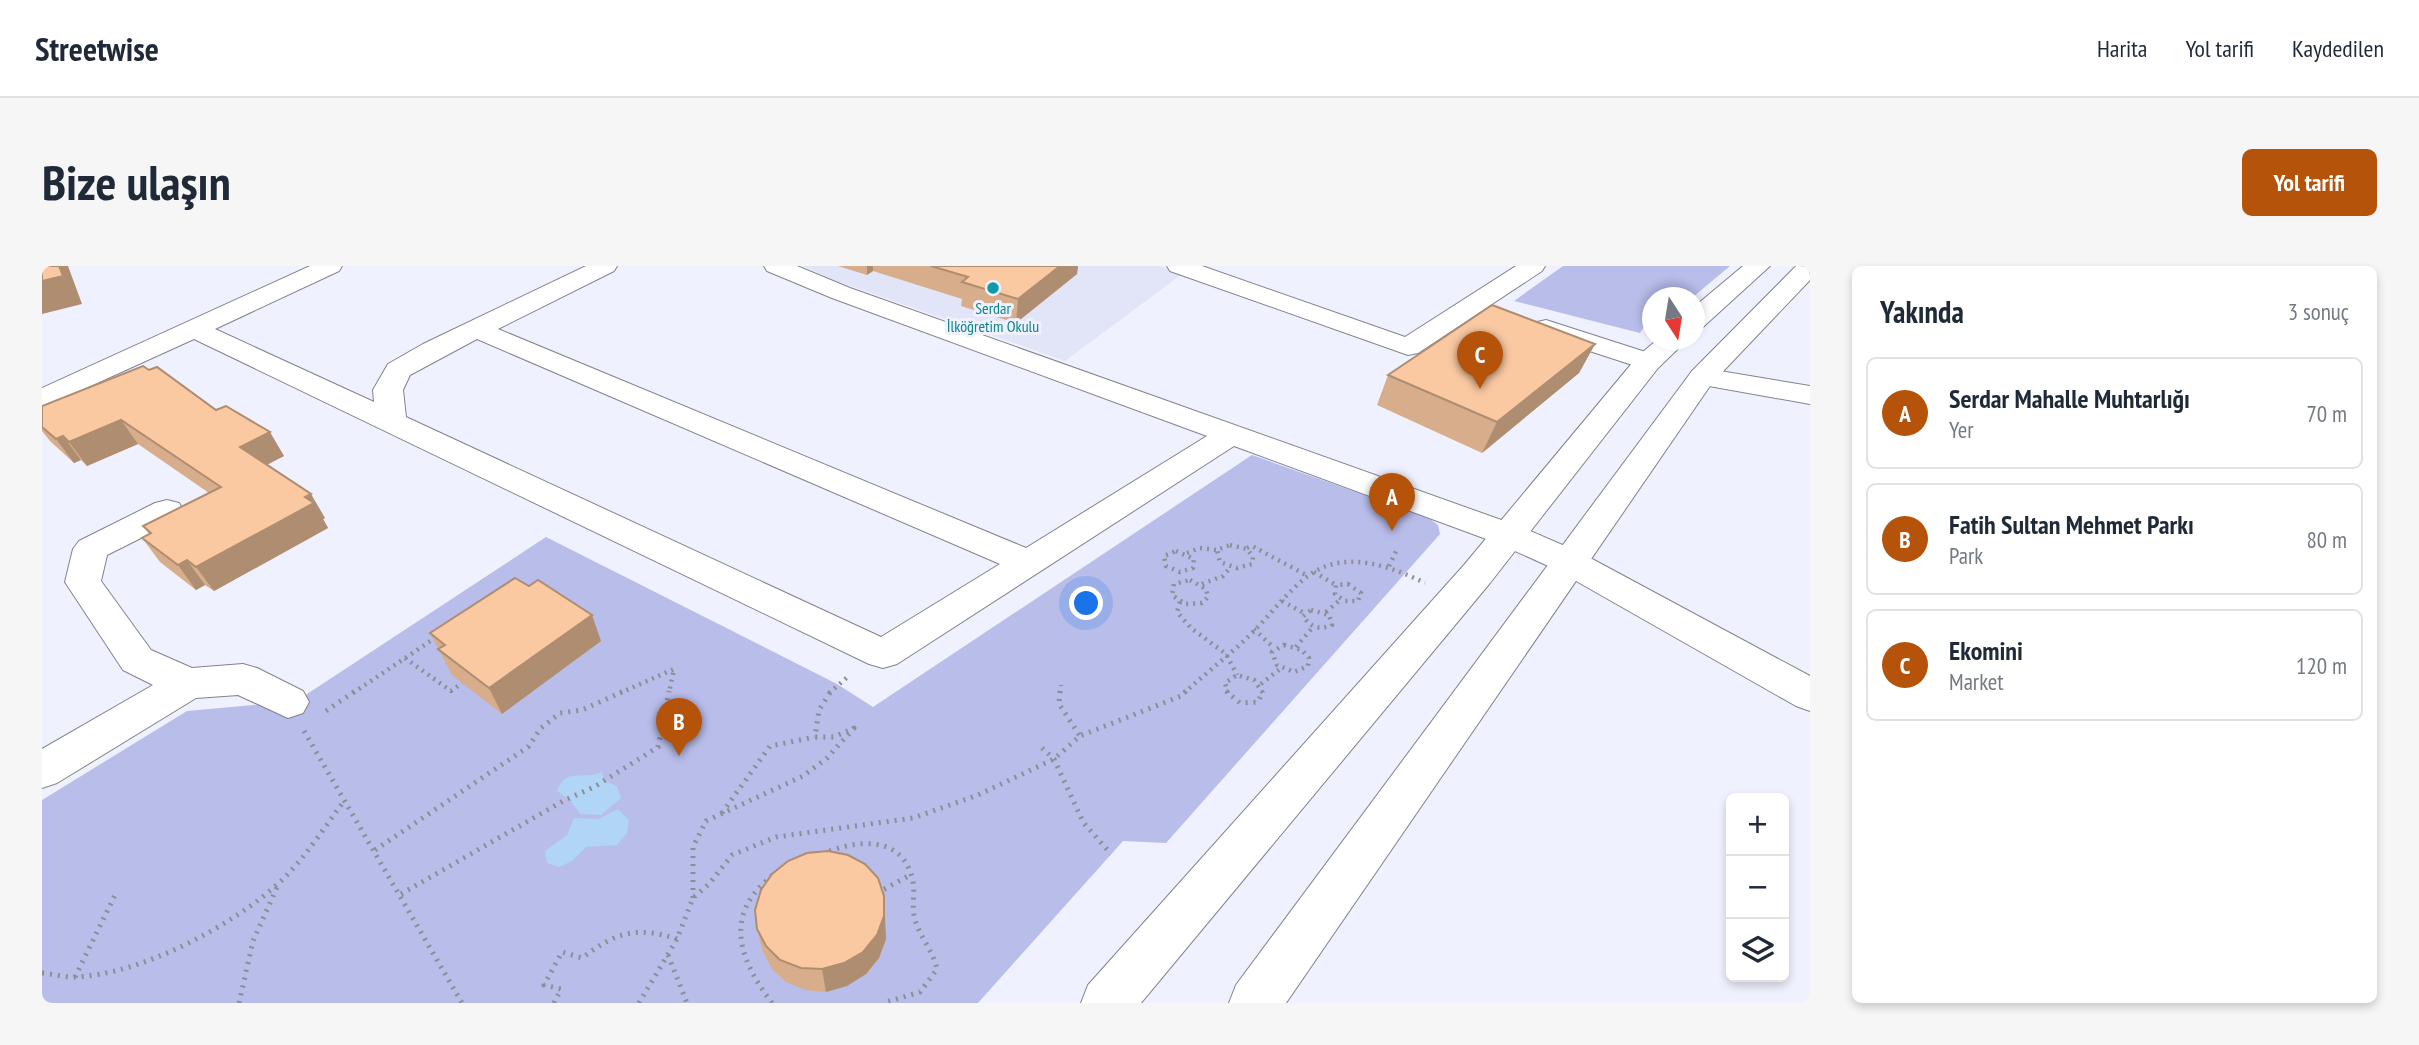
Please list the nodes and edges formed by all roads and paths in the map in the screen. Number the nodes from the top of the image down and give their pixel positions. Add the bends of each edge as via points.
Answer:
1 (330, 266) edge
2 (605, 266) edge
3 (776, 266) edge
4 (1179, 266) edge
5 (1533, 266) edge
6 (1758, 266) edge
7 (1810, 266) edge
8 (1499, 312) junction
9 (1705, 312) edge
10 (194, 329) junction
11 (478, 330) junction
12 (1660, 351) edge
13 (1702, 377) junction
14 (1810, 395) edge
15 (42, 400) edge
16 (391, 422) junction
17 (1231, 435) junction
18 (167, 510) dead end
19 (1509, 535) junction
20 (1398, 547) dead end
21 (1247, 549) junction
22 (1217, 550) junction
23 (1186, 553) junction
24 (1568, 561) junction
25 (1028, 562) junction
26 (1389, 566) junction
27 (1231, 567) junction
28 (1180, 572) junction
29 (1314, 572) junction
30 (1308, 576) junction
31 (1184, 580) junction
32 (1202, 585) junction
33 (1336, 585) junction
34 (1457, 597) junction
35 (1341, 599) junction
36 (1282, 601) junction
37 (1180, 602) junction
38 (1325, 612) junction
39 (1304, 613) junction
40 (1313, 628) junction
41 (1254, 629) junction
42 (447, 631) edge
43 (1296, 646) junction
44 (1274, 648) junction
45 (883, 654) junction
46 (1226, 654) junction
47 (405, 658) junction
48 (1281, 668) junction
49 (1237, 675) junction
50 (463, 683) edge
51 (188, 684) junction
52 (1261, 684) junction
53 (1061, 685) dead end
54 (1810, 695) edge
55 (295, 714) junction
56 (1080, 736) junction
57 (815, 737) junction
58 (1042, 748) dead end
59 (1054, 759) junction
60 (42, 770) edge
61 (344, 801) junction
62 (721, 814) junction
63 (375, 850) junction
64 (1111, 854) dead end
65 (816, 858) edge
66 (781, 870) edge
67 (912, 874) junction
68 (279, 882) junction
69 (116, 893) dead end
70 (401, 894) junction
71 (873, 895) edge
72 (693, 898) junction
73 (677, 939) junction
74 (668, 954) junction
75 (42, 973) edge
76 (75, 977) junction
77 (239, 1003) edge
78 (462, 1003) edge
79 (554, 1003) edge
80 (639, 1003) edge
81 (687, 1003) edge
82 (772, 1003) edge
83 (883, 1003) edge
84 (1107, 1003) edge
85 (1255, 1003) edge

1 - 10 street
2 - 11 street
3 - 17 street
4 - 8 street via 1408,347
5 - 8 street
6 - 9 street
7 - 13 street
8 - 12 street
10 - 15 street
10 - 16 street
11 - 16 street via 398,370 388,390
11 - 25 street
12 - 19 street
13 - 14 street
13 - 24 street
16 - 45 street
17 - 19 street
17 - 25 street
18 - 51 street via 91,549 83,582 137,660
19 - 24 street
19 - 34 street
20 - 26 path
21 - 22 path via 1230,545
21 - 27 path via 1252,564
21 - 30 path via 1252,546
22 - 23 path via 1200,548
22 - 27 path via 1220,562
23 - 28 path via 1195,566
23 - 28 path via 1171,552 1163,559 1166,566
24 - 54 street
24 - 85 street
25 - 45 street
26 - 29 path via 1354,562
26 - 34 path
27 - 32 path
28 - 31 path
29 - 30 path
29 - 33 path
30 - 36 path
31 - 32 path
31 - 37 path via 1171,591
32 - 37 path via 1208,593 1206,601 1197,605
33 - 35 path via 1334,591
33 - 35 path via 1348,584 1361,593 1358,601
34 - 84 street
35 - 38 path
36 - 39 path
36 - 41 path
37 - 46 path via 1177,612 1191,628
38 - 39 path
38 - 40 path via 1332,625
39 - 40 path via 1305,622
40 - 43 path
41 - 44 path
41 - 46 path
42 - 47 path
43 - 44 path
43 - 48 path via 1306,653 1308,666 1294,672
44 - 48 path via 1273,660
45 - 57 path via 826,696 814,723
46 - 49 path
46 - 56 path via 1181,696
47 - 50 path via 451,691
47 - 55 path
48 - 52 path
49 - 52 path
49 - 52 path via 1227,679 1224,687 1240,703 1253,704 1262,698
51 - 55 street via 243,679
51 - 60 street
53 - 56 path via 1059,704
55 - 61 path
56 - 59 path
57 - 62 path via 770,746
57 - 62 path via 834,737 853,728 817,769
58 - 59 path
59 - 64 path via 1083,822
59 - 72 path via 978,795 913,818 776,837 733,855
61 - 63 path
61 - 68 path
62 - 72 path via 708,818 694,842
63 - 70 path
63 - 70 path via 528,747 541,728 560,713 582,710 674,668 658,747
65 - 67 path via 846,843 866,840 887,846
66 - 82 path via 761,883 746,902 739,930 741,952 754,981
67 - 71 path
67 - 83 path via 917,926 934,953 937,969 919,992
68 - 76 path via 228,920 176,949
68 - 77 path via 253,941
69 - 76 path
70 - 78 path
72 - 73 path
73 - 74 path
73 - 79 path via 649,930 604,940 582,958 562,952 544,985 561,989
74 - 80 path
74 - 81 path
75 - 76 path

